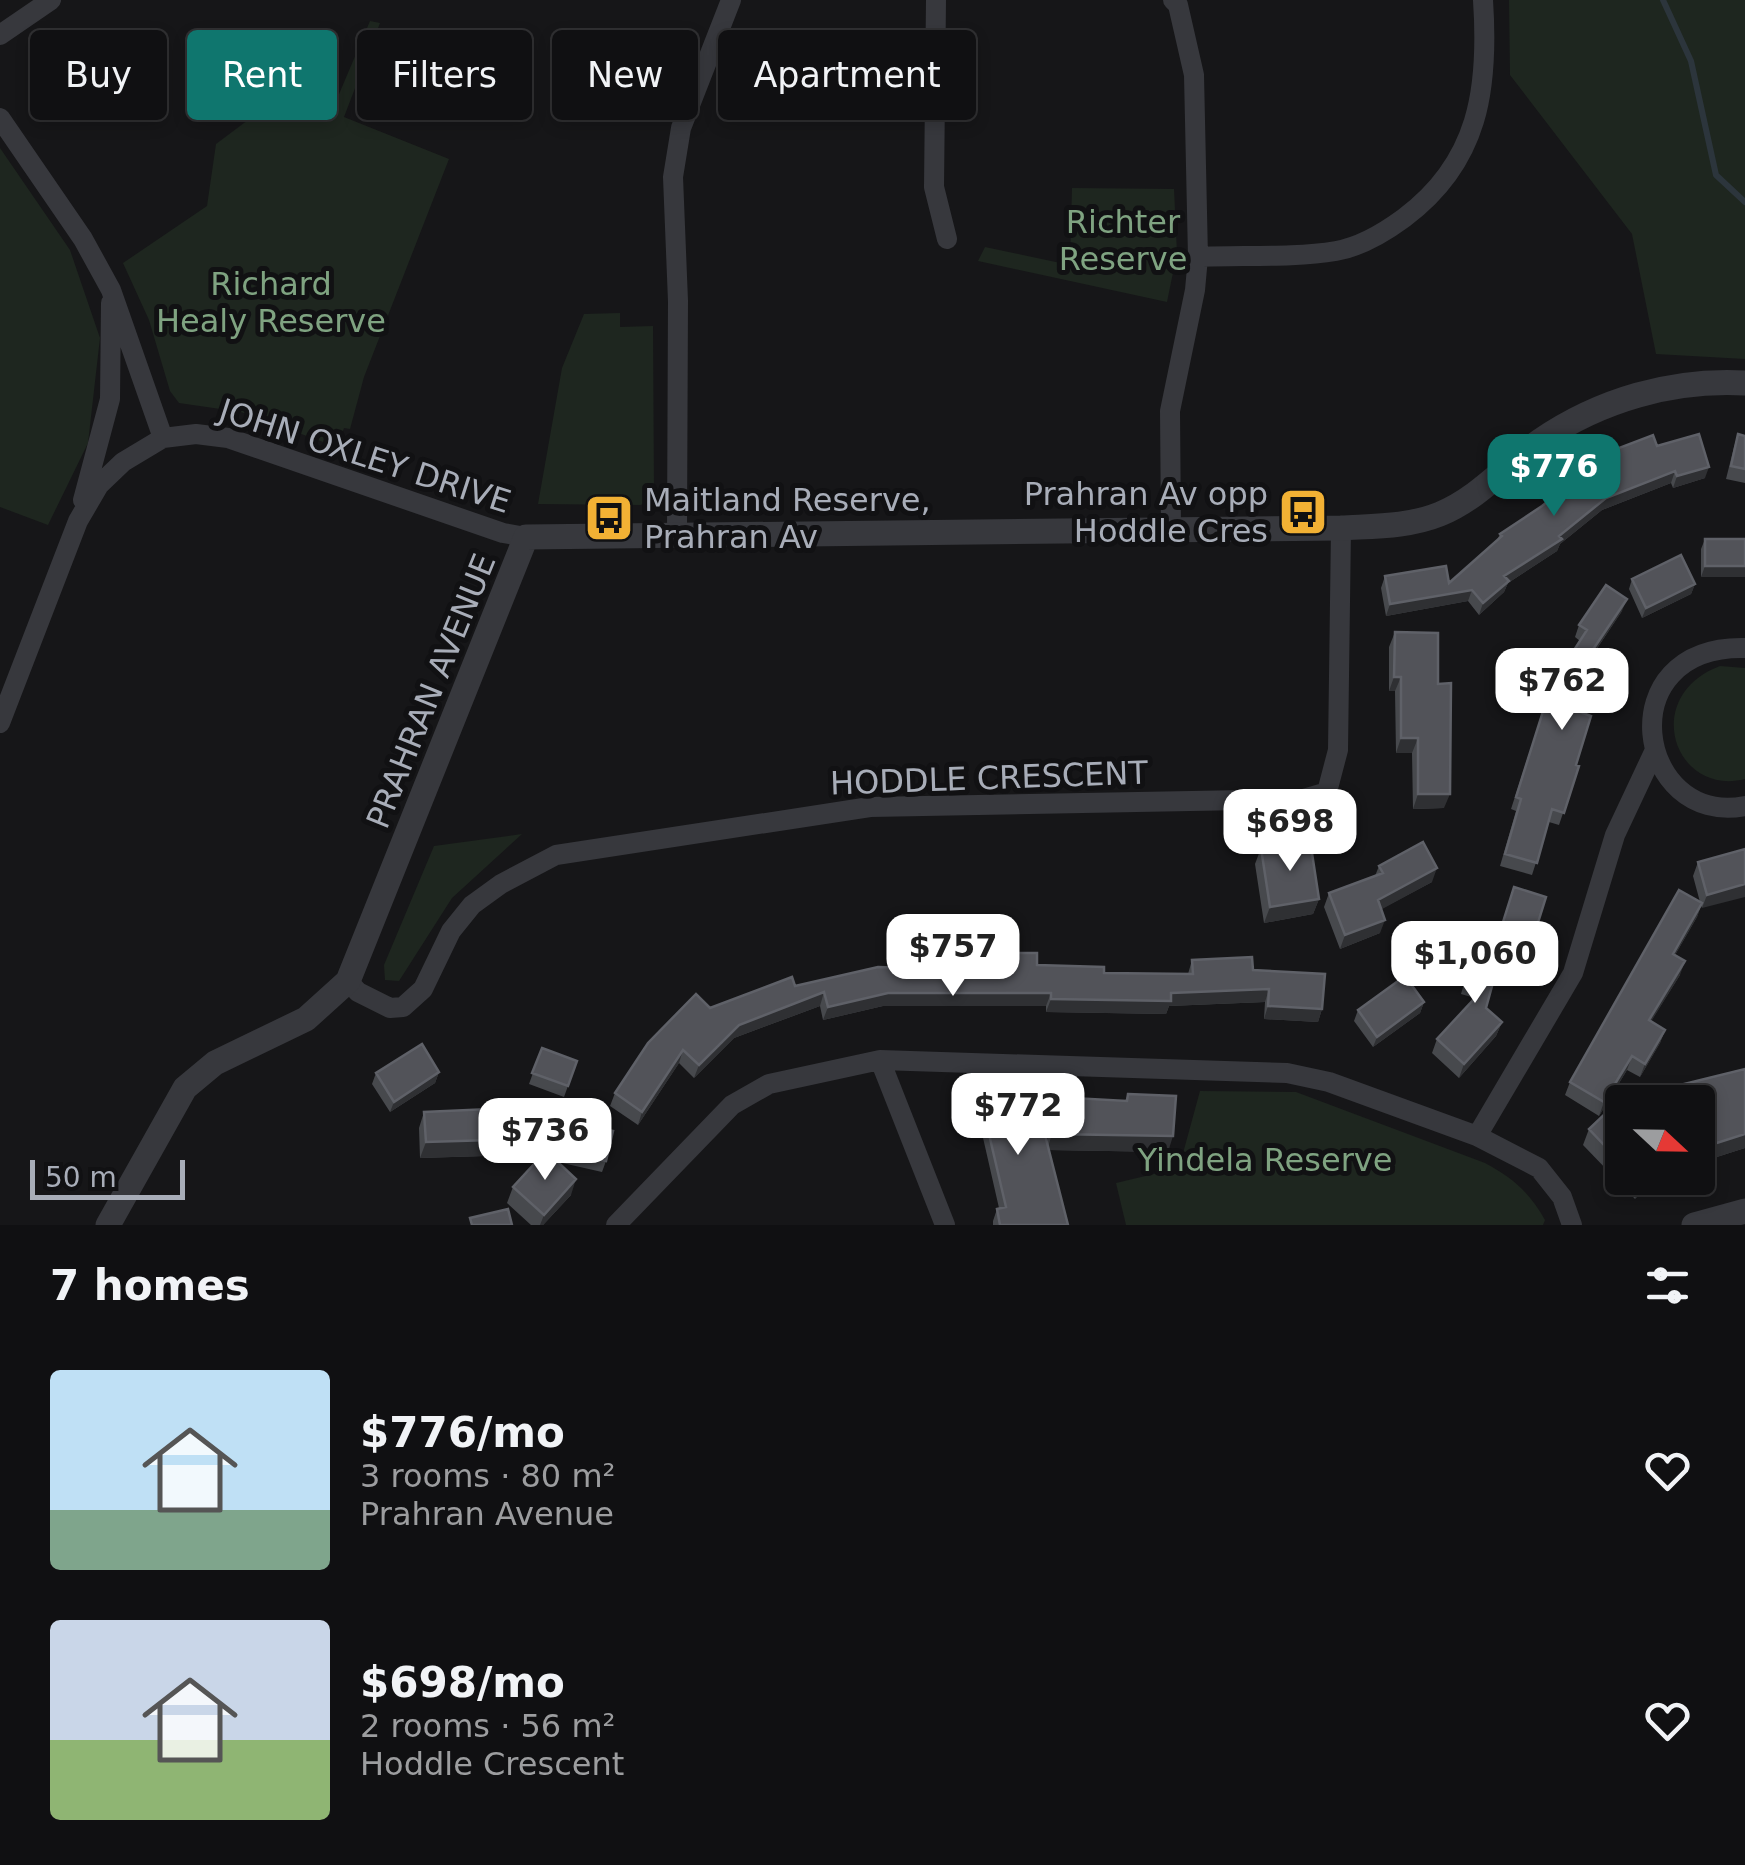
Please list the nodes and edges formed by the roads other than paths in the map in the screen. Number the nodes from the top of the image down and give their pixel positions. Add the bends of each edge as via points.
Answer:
1 (51, 0) edge
2 (731, 0) edge
3 (936, 0) edge
4 (1173, 0) edge
5 (1484, 0) edge
6 (0, 35) edge
7 (0, 118) edge
8 (947, 239) dead end
9 (1198, 257) junction
10 (111, 290) junction
11 (1745, 383) edge
12 (162, 438) junction
13 (78, 522) junction
14 (1341, 528) junction
15 (1171, 529) junction
16 (677, 534) junction
17 (526, 538) junction
18 (1745, 648) edge
19 (0, 723) edge
20 (1654, 752) junction
21 (1745, 806) edge
22 (348, 981) junction
23 (880, 1060) junction
24 (1476, 1136) junction
25 (1745, 1211) edge
26 (108, 1225) edge
27 (616, 1225) edge
28 (946, 1225) edge
29 (1572, 1225) edge
30 (1694, 1225) edge

1 - 6 street
2 - 16 street via 680,128 673,176
3 - 8 street via 934,187
4 - 9 street via 1194,75
5 - 9 street via 1482,93 1467,147 1432,198 1386,231 1338,251
7 - 10 street
9 - 15 street via 1170,411
10 - 12 street
10 - 13 street via 110,400
11 - 14 street, PRAHRAN AVENUE via 1714,381 1618,400 1539,442 1444,512 1405,524
12 - 13 street via 99,485
12 - 17 street, JOHN OXLEY DRIVE via 228,438
13 - 19 street
14 - 15 street, PRAHRAN AVENUE
14 - 22 street, HODDLE CRESCENT via 1338,750 1327,792 1303,799 870,807 556,855 472,905 423,988 403,1007 390,1008
15 - 16 street, PRAHRAN AVENUE
16 - 17 street, PRAHRAN AVENUE
17 - 22 street, PRAHRAN AVENUE
18 - 20 street via 1691,657 1670,674 1650,725
20 - 21 street via 1685,794 1708,805
20 - 24 street via 1615,835 1573,973
22 - 26 street, PRAHRAN AVENUE via 306,1019 192,1080
23 - 24 street via 1287,1073
23 - 27 street via 769,1084 732,1105
23 - 28 street
24 - 29 street via 1539,1168
25 - 30 street

